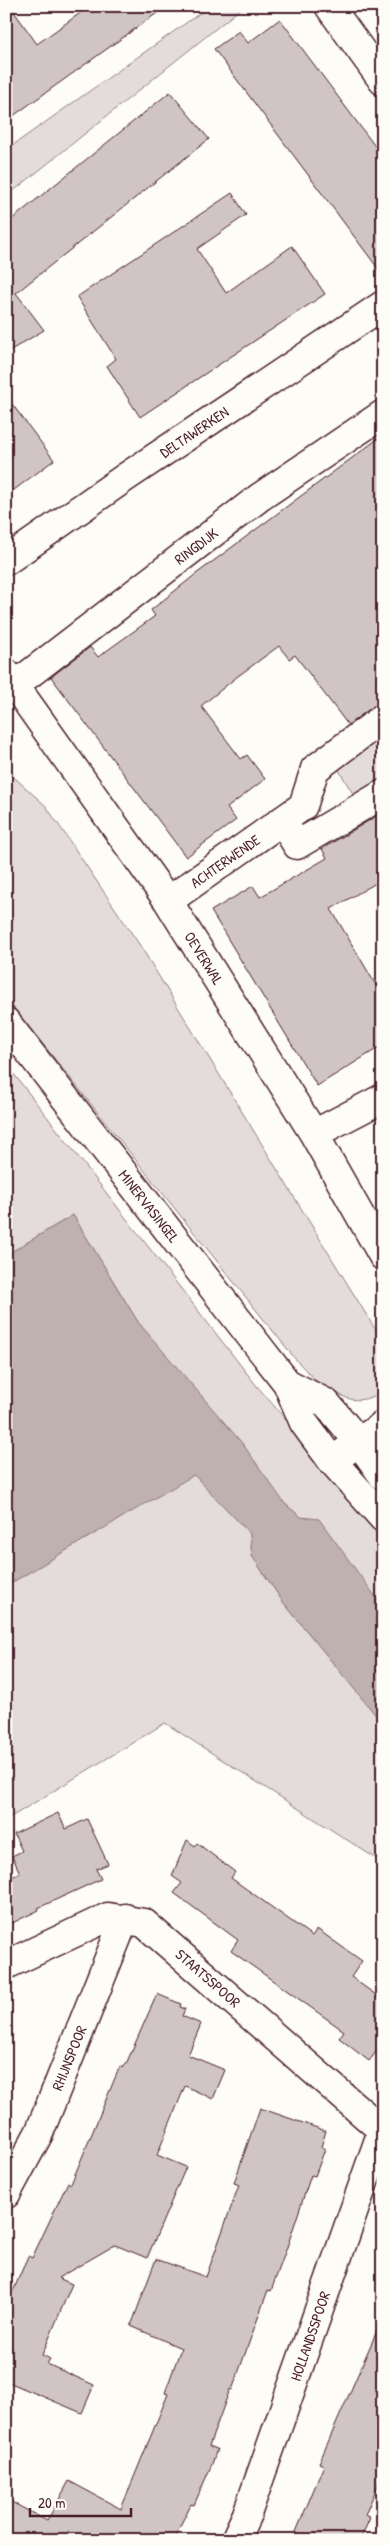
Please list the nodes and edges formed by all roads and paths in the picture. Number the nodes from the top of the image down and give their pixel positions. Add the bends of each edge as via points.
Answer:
1 (328, 6) edge
2 (383, 81) edge
3 (383, 306) edge
4 (383, 414) edge
5 (6, 561) edge
6 (10, 679) edge
7 (383, 718) edge
8 (383, 794) edge
9 (282, 821) junction
10 (168, 901) junction
11 (8, 1026) edge
12 (383, 1098) edge
13 (314, 1134) junction
14 (383, 1256) edge
15 (287, 1383) junction
16 (383, 1425) edge
17 (359, 1442) junction
18 (332, 1461) junction
19 (383, 1476) edge
20 (383, 1518) edge
21 (125, 1918) junction
22 (6, 1964) edge
23 (382, 2131) edge
24 (6, 2194) edge
25 (236, 2540) edge

1 - 2 street
3 - 5 street, DELTAWERKEN
4 - 6 street, RINGDIJK via 260,497
6 - 10 street, OEVERWAL
7 - 9 street, ACHTERWENDE via 315,769 303,806
8 - 9 street via 296,845
9 - 10 street, ACHTERWENDE
10 - 13 street, OEVERWAL
11 - 15 street, MINERVASINGEL
12 - 13 street
13 - 14 street, OEVERWAL
15 - 17 street, MINERVASINGEL via 326,1403
15 - 18 street, MINERVASINGEL via 304,1423
16 - 17 street
17 - 18 street
17 - 19 street, MINERVASINGEL
18 - 20 street, MINERVASINGEL
21 - 22 street, STAATSSPOOR via 108,1917
21 - 23 street, STAATSSPOOR via 144,1923
21 - 24 street, RHIJNSPOOR via 39,2133
23 - 25 street, HOLLANDSSPOOR

